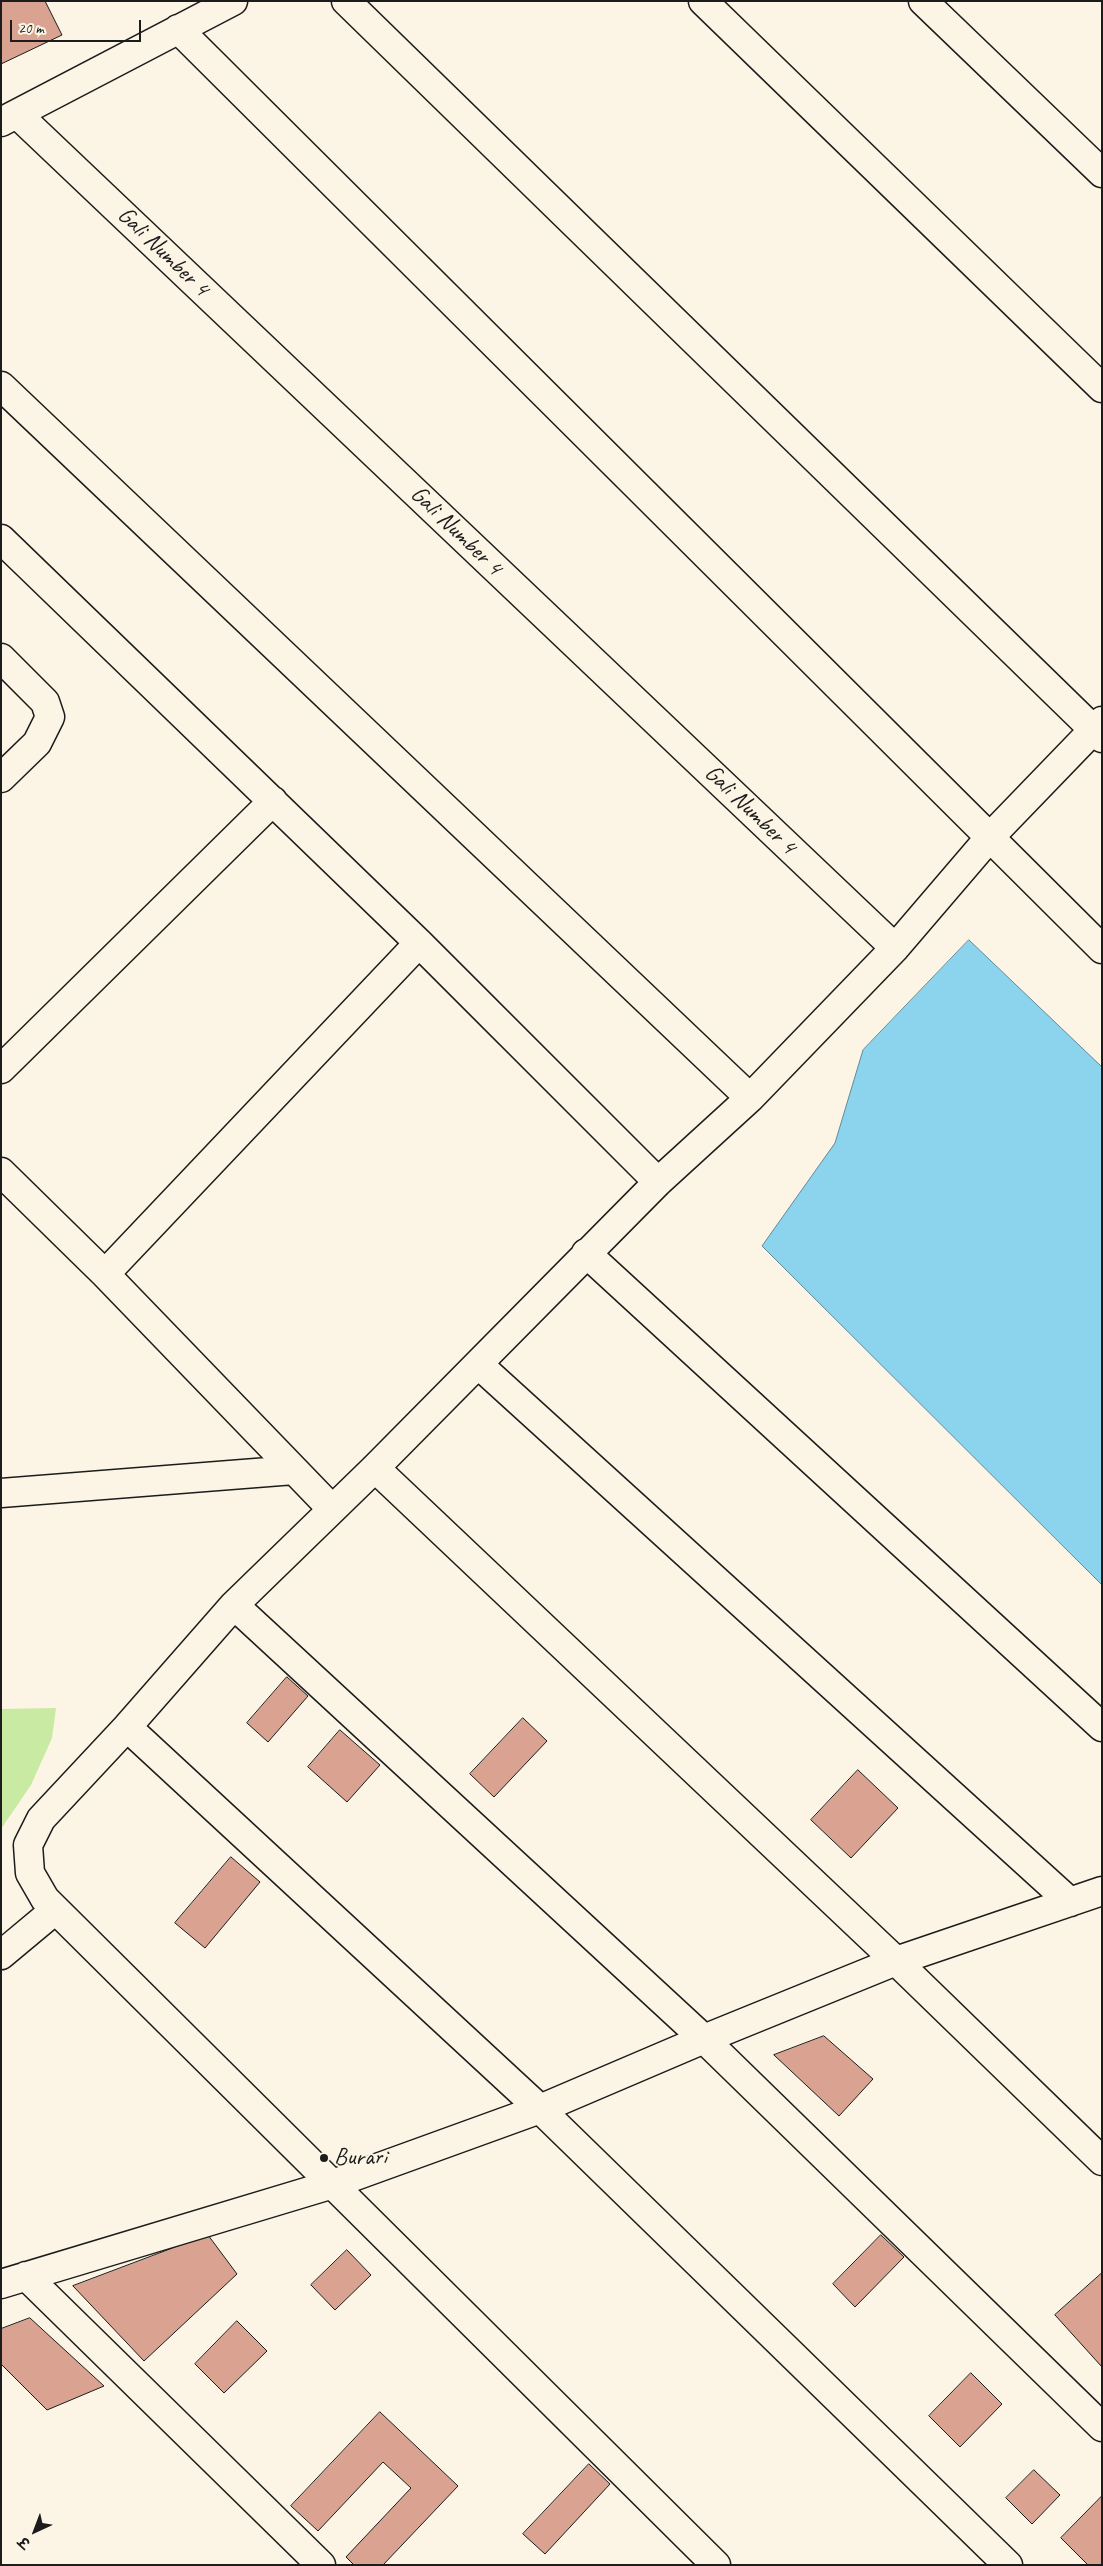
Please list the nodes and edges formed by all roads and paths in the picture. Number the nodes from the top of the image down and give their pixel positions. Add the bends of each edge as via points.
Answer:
1 (233, 1) edge
2 (346, 1) edge
3 (703, 1) edge
4 (923, 1) edge
5 (178, 30) junction
6 (9, 118) edge
7 (1102, 173) edge
8 (1, 386) edge
9 (1102, 388) edge
10 (1, 539) edge
11 (1, 658) edge
12 (1099, 729) edge
13 (1, 778) edge
14 (272, 801) junction
15 (990, 837) junction
16 (419, 943) junction
17 (895, 948) junction
18 (1102, 948) edge
19 (1, 1069) edge
20 (750, 1098) junction
21 (1, 1172) edge
22 (658, 1182) junction
23 (586, 1254) junction
24 (105, 1274) junction
25 (478, 1364) junction
26 (375, 1468) junction
27 (294, 1470) junction
28 (1, 1493) edge
29 (331, 1508) junction
30 (234, 1605) junction
31 (127, 1727) junction
32 (1102, 1727) edge
33 (1102, 1891) edge
34 (1070, 1902) junction
35 (55, 1910) junction
36 (1, 1955) edge
37 (896, 1961) junction
38 (704, 2039) junction
39 (540, 2109) junction
40 (1102, 2162) edge
41 (333, 2184) junction
42 (14, 2280) edge
43 (1102, 2427) edge
44 (320, 2565) edge
45 (716, 2565) edge
46 (1008, 2565) edge

1 - 5 street
2 - 12 street
3 - 9 street
4 - 7 street
5 - 6 street
5 - 15 street
6 - 17 street, Gali Number 4
8 - 20 street
10 - 14 street
11 - 13 street via 45,702 50,717 38,742
12 - 15 street
14 - 16 street
14 - 19 street
15 - 17 street
15 - 18 street
16 - 22 street
16 - 24 street
17 - 20 street
20 - 22 street
21 - 24 street
22 - 23 street
23 - 25 street
23 - 32 street
24 - 27 street
25 - 26 street
25 - 34 street
26 - 29 street
26 - 37 street
27 - 28 street
27 - 29 street
29 - 30 street
30 - 31 street
30 - 38 street
31 - 35 street via 41,1820 28,1846 30,1873
31 - 39 street
33 - 34 street
34 - 37 street
35 - 36 street
35 - 41 street
37 - 38 street
37 - 40 street
38 - 39 street
38 - 43 street
39 - 41 street
39 - 46 street
41 - 42 street
41 - 45 street
42 - 44 street

